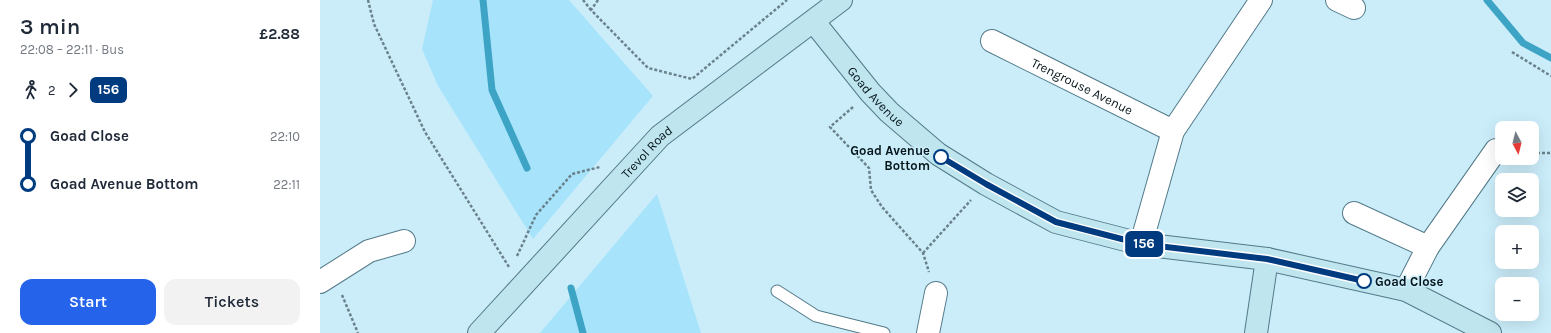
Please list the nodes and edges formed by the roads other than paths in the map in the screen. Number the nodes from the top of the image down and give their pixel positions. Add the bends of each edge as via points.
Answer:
1 (841, 0) edge
2 (1261, 0) edge
3 (814, 22) junction
4 (992, 41) dead end
5 (1173, 131) junction
6 (1495, 151) edge
7 (1354, 213) dead end
8 (404, 241) dead end
9 (1141, 244) junction
10 (1428, 248) junction
11 (1267, 259) junction
12 (327, 277) edge
13 (1406, 290) junction
14 (778, 291) dead end
15 (936, 293) dead end
16 (479, 333) edge
17 (884, 333) edge
18 (928, 333) edge
19 (1256, 333) edge
20 (1490, 333) edge

1 - 3 street, Trevol Road
2 - 5 street
3 - 9 street, Goad Avenue via 870,92 938,154 986,184 1056,222
3 - 16 street, Trevol Road via 660,136
4 - 5 street, Trengrouse Avenue
5 - 9 street
6 - 10 street
7 - 10 street
8 - 12 street via 369,251
9 - 11 street, Goad Avenue
10 - 13 street
11 - 13 street, Goad Avenue
11 - 19 street
13 - 20 street, Goad Avenue
14 - 17 lane via 816,316
15 - 18 street

